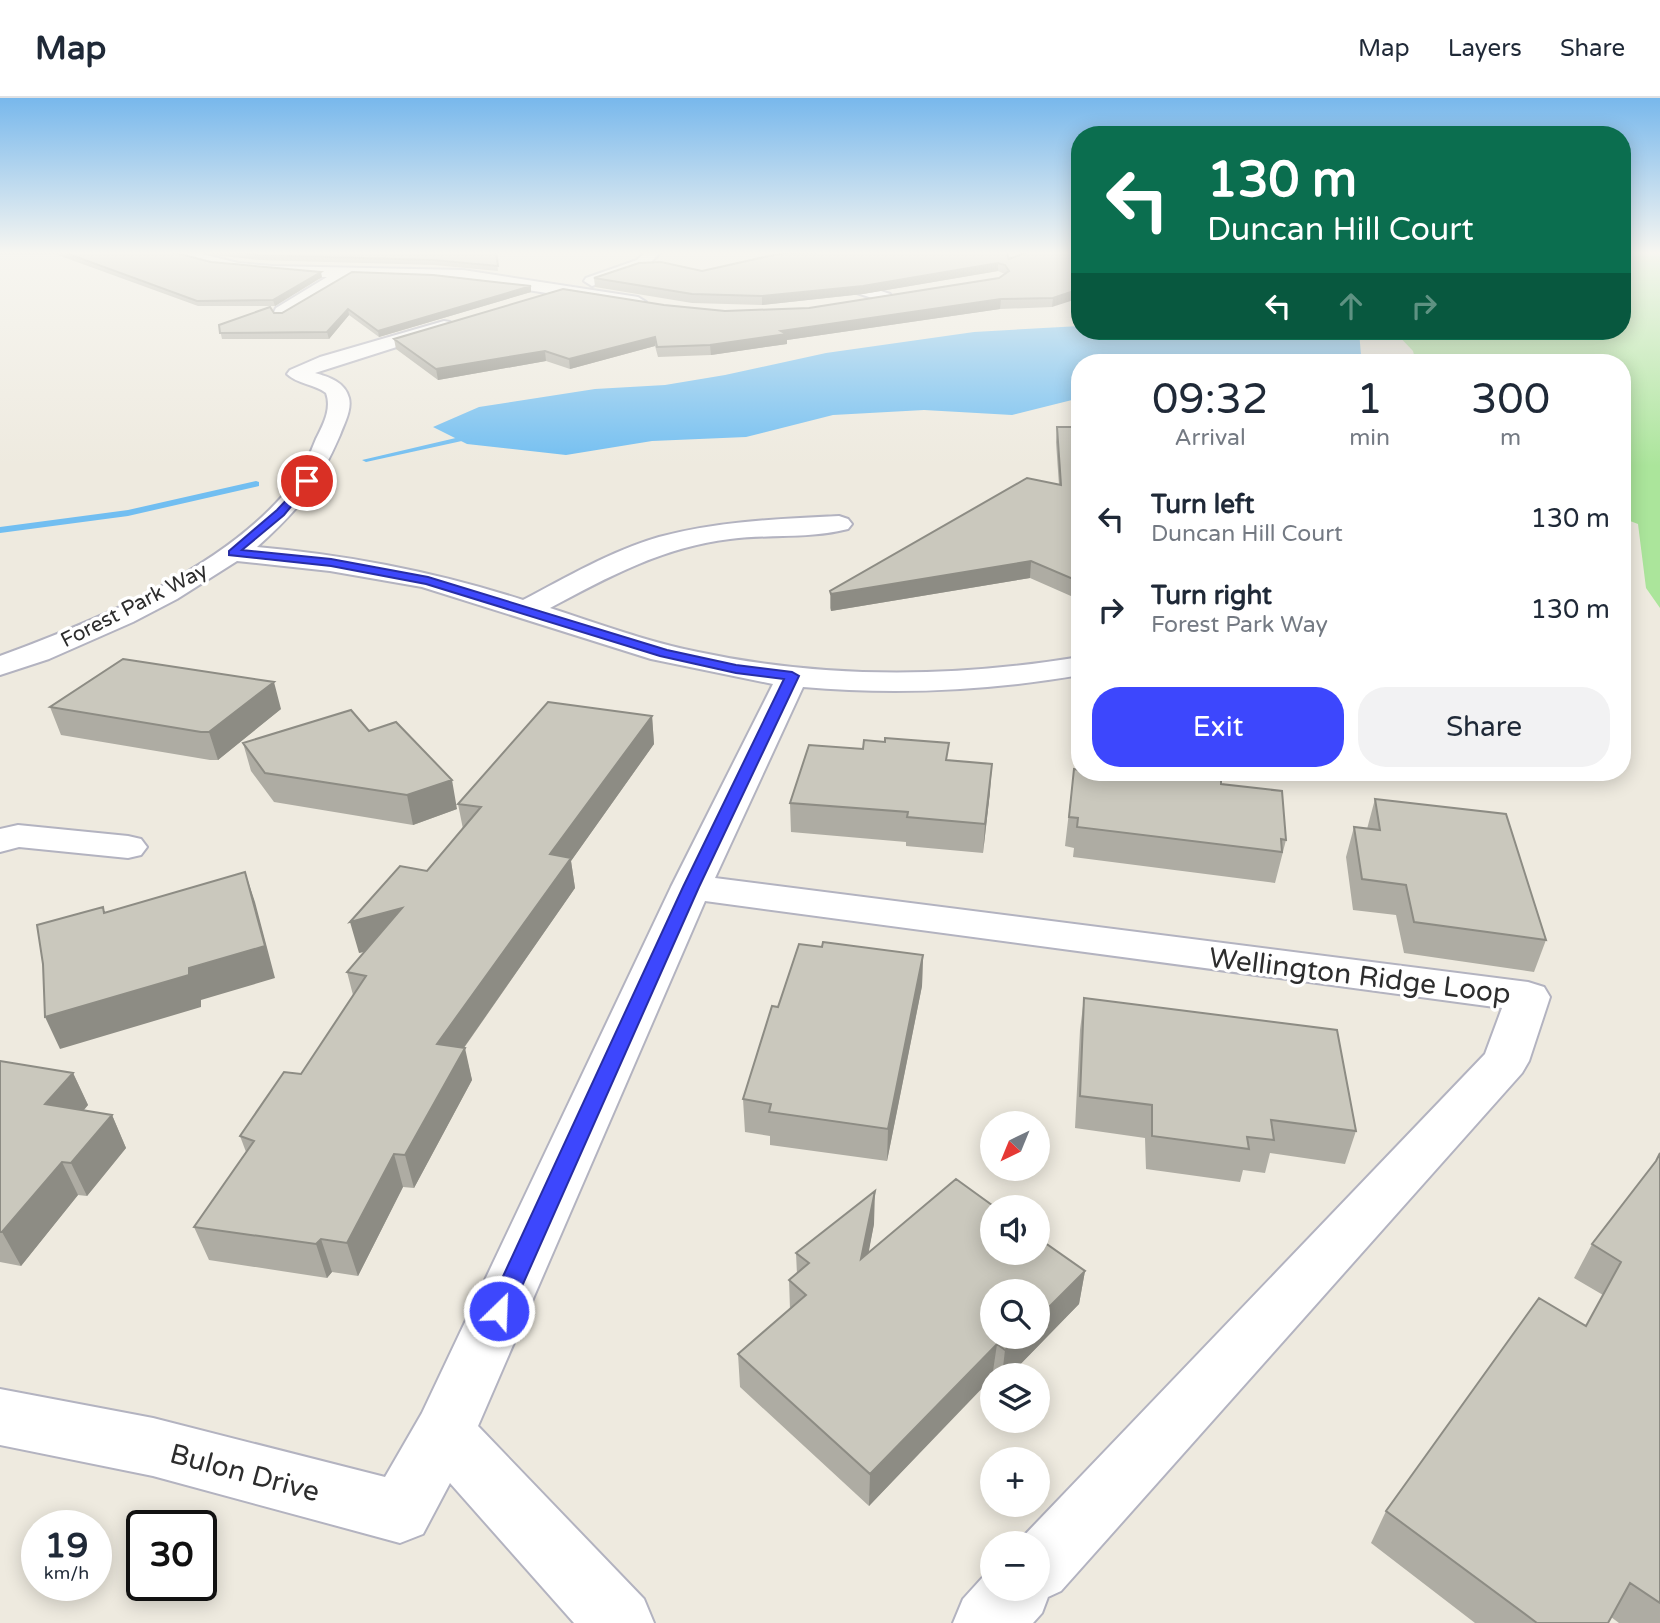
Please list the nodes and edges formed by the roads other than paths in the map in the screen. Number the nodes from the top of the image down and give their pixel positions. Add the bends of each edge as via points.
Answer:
1 (451, 323) edge
2 (839, 524) dead end
3 (233, 553) junction
4 (525, 610) junction
5 (0, 666) edge
6 (1071, 667) edge
7 (792, 676) junction
8 (0, 841) edge
9 (128, 847) dead end
10 (691, 887) junction
11 (0, 1417) edge
12 (444, 1433) junction
13 (1050, 1555) edge
14 (1007, 1601) edge
15 (620, 1623) edge
16 (987, 1623) edge

1 - 3 street, Forest Park Way via 297,374 328,382 341,409 307,481 281,513
2 - 4 street via 727,531 668,543 621,561
3 - 4 street via 381,570
3 - 5 street, Forest Park Way via 158,597
4 - 7 street via 664,653
6 - 7 street via 929,682
7 - 10 street
8 - 9 street via 18,836
10 - 12 street
10 - 13 street, Wellington Ridge Loop via 1528,997 1506,1061
11 - 12 street, Bulon Drive via 153,1447 400,1512
12 - 15 street
14 - 16 street

